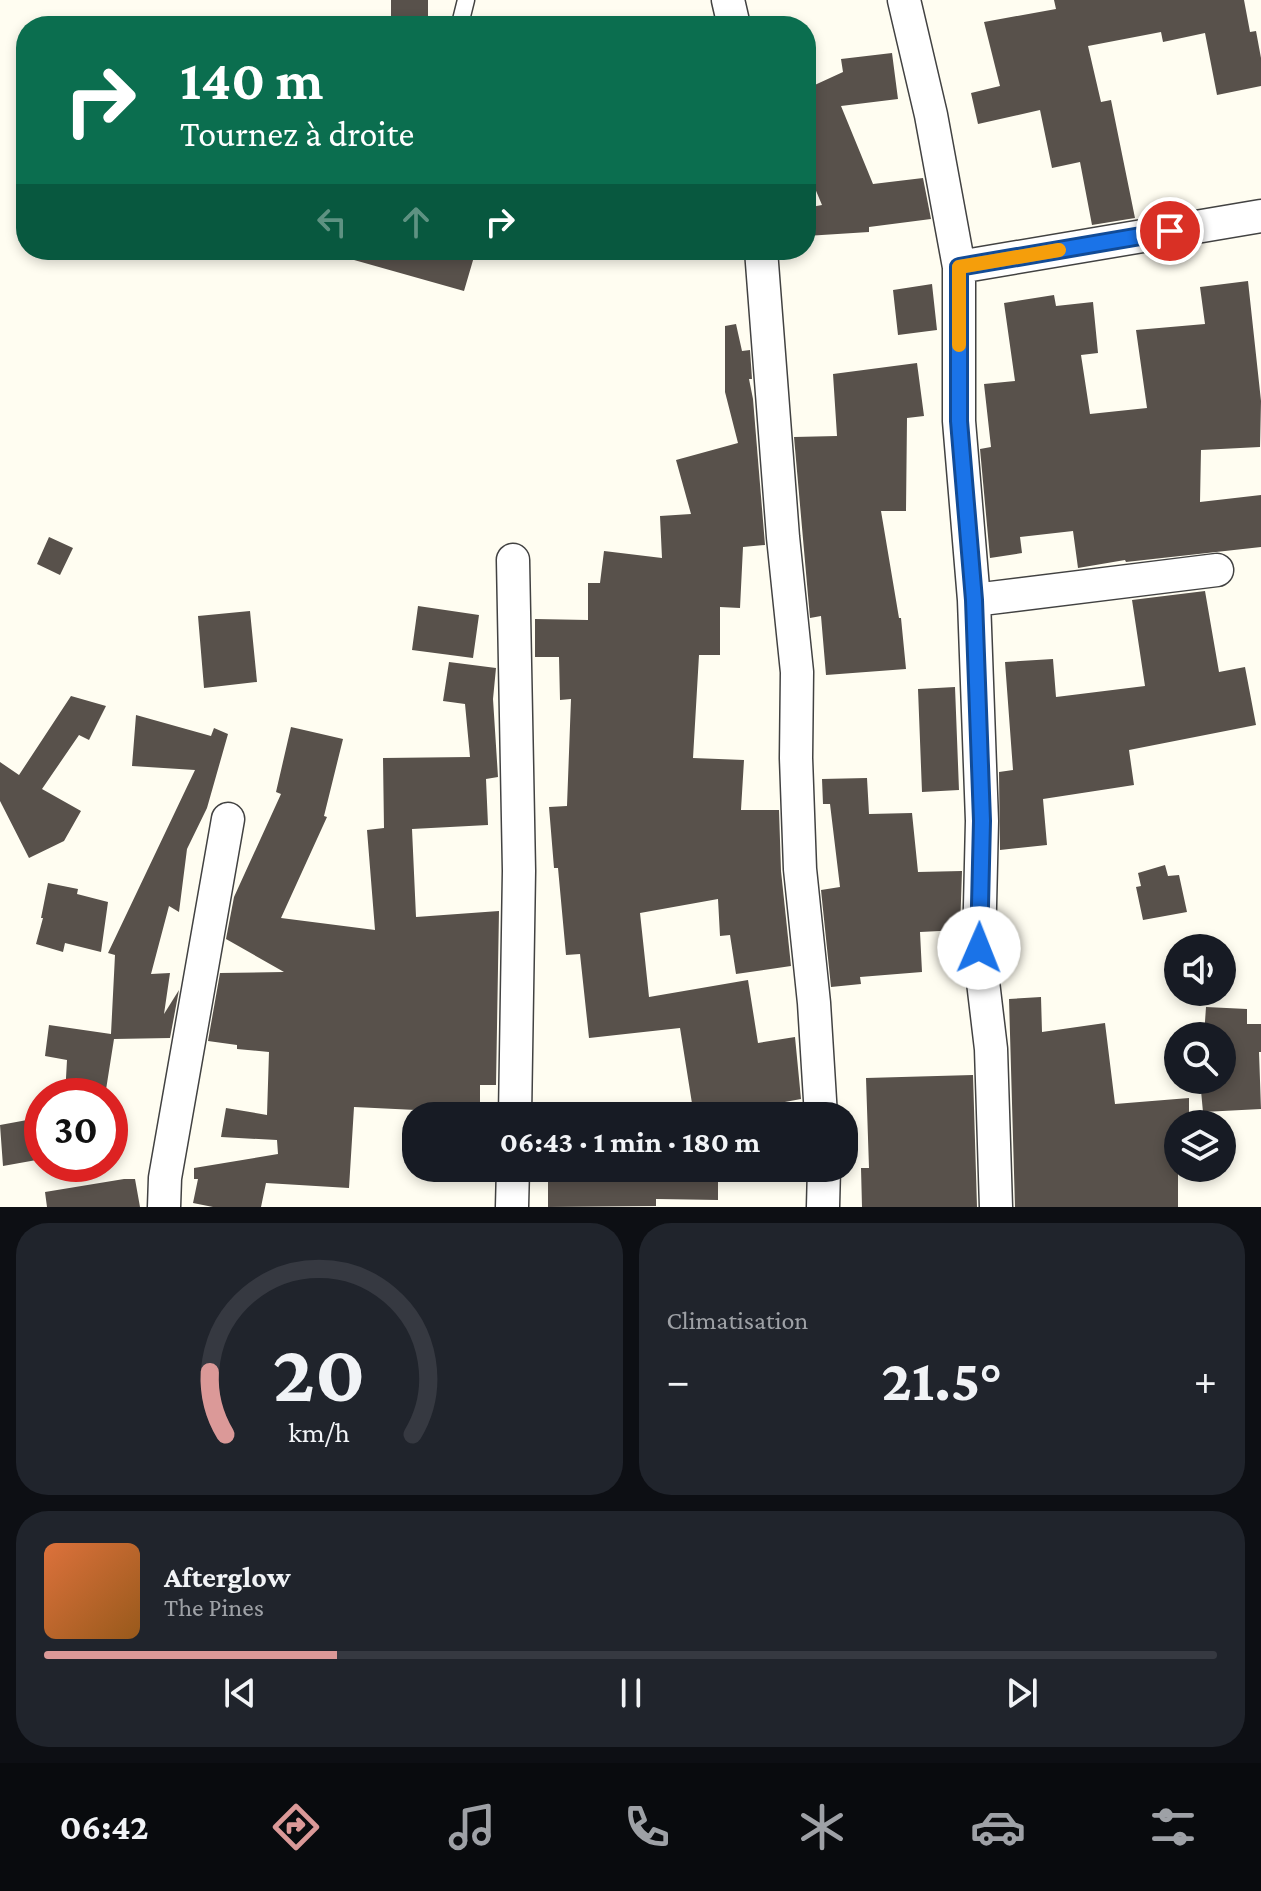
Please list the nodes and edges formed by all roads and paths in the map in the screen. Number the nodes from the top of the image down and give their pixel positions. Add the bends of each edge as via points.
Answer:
1 (904, 0) edge
2 (1261, 216) edge
3 (762, 260) edge
4 (959, 267) junction
5 (513, 560) dead end
6 (1217, 570) dead end
7 (974, 600) junction
8 (228, 819) dead end
9 (515, 1102) edge
10 (820, 1102) edge
11 (513, 1182) edge
12 (824, 1182) edge
13 (164, 1207) edge
14 (512, 1207) edge
15 (823, 1207) edge
16 (996, 1207) edge

1 - 4 street
2 - 4 street
3 - 10 street via 797,672 800,869
4 - 7 street via 959,421
5 - 9 street via 519,871
6 - 7 street
7 - 16 street via 982,821 979,948 991,1049
8 - 13 street
11 - 14 street
12 - 15 street

